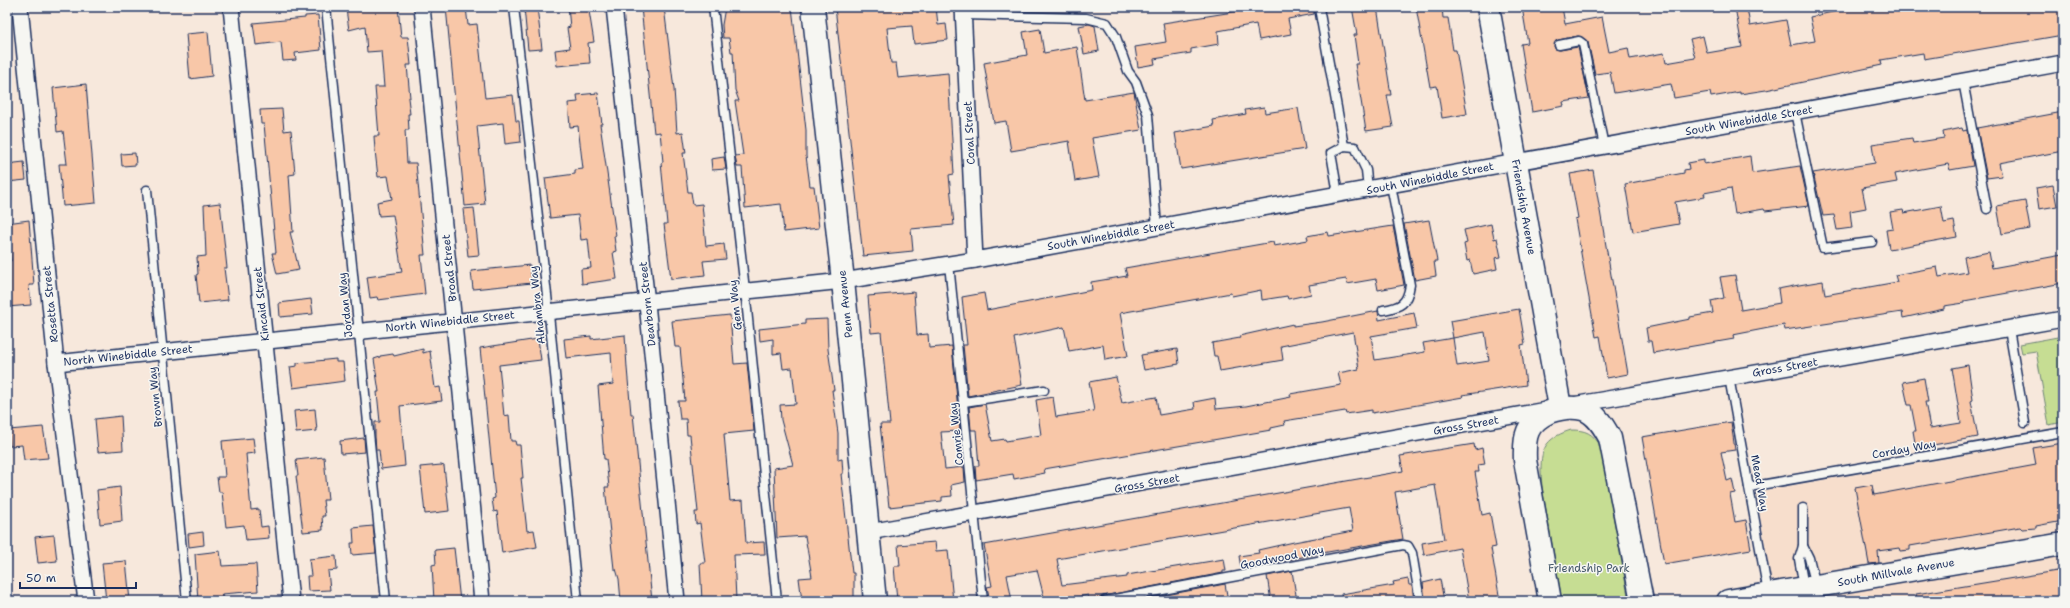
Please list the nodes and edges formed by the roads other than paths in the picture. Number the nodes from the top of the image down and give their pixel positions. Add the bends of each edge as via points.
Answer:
1 (20, 7) edge
2 (231, 7) edge
3 (326, 7) edge
4 (422, 7) edge
5 (514, 7) edge
6 (614, 7) edge
7 (713, 7) edge
8 (812, 7) edge
9 (1488, 7) edge
10 (1319, 8) edge
11 (964, 11) edge
12 (1559, 45) dead end
13 (2063, 63) edge
14 (1963, 81) junction
15 (1795, 112) junction
16 (1344, 146) junction
17 (1604, 146) junction
18 (1516, 162) junction
19 (1391, 185) junction
20 (1368, 189) junction
21 (147, 190) dead end
22 (1338, 194) junction
23 (1986, 209) dead end
24 (1157, 227) junction
25 (1872, 242) dead end
26 (975, 260) junction
27 (949, 264) junction
28 (844, 281) junction
29 (745, 290) junction
30 (647, 303) junction
31 (1383, 310) dead end
32 (548, 311) junction
33 (2063, 319) edge
34 (454, 321) junction
35 (2010, 329) junction
36 (359, 331) junction
37 (265, 340) junction
38 (162, 352) junction
39 (56, 363) junction
40 (1729, 377) junction
41 (1044, 390) dead end
42 (964, 402) junction
43 (1560, 407) junction
44 (2025, 423) dead end
45 (2063, 432) edge
46 (1749, 488) junction
47 (1803, 508) dead end
48 (975, 514) junction
49 (869, 532) junction
50 (2063, 544) edge
51 (1803, 546) junction
52 (1811, 592) edge
53 (1768, 594) junction
54 (86, 601) edge
55 (187, 601) edge
56 (291, 601) edge
57 (386, 601) edge
58 (482, 601) edge
59 (578, 601) edge
60 (677, 601) edge
61 (777, 601) edge
62 (875, 601) edge
63 (983, 601) edge
64 (1104, 601) edge
65 (1420, 601) edge
66 (1550, 601) edge
67 (1642, 601) edge
68 (1733, 601) edge

1 - 39 street, Rosetta Street
2 - 37 street, Kincaid Street
3 - 36 lane, Jordan Way
4 - 34 street, Broad Street
5 - 32 lane, Alhambra Way
6 - 30 street, Dearborn Street
7 - 29 lane, Gem Way
8 - 28 street, Penn Avenue
9 - 18 street, Friendship Avenue
10 - 16 lane
11 - 24 lane via 1086,18 1107,22 1116,37 1128,71 1136,82 1148,115
11 - 26 street, Coral Street
12 - 17 lane via 1579,41 1583,44
13 - 14 street, South Winebiddle Street
14 - 15 street, South Winebiddle Street
14 - 23 lane
15 - 17 street, South Winebiddle Street
15 - 25 lane via 1823,248
16 - 20 lane via 1355,147 1366,170
16 - 22 lane via 1331,154
17 - 18 street, South Winebiddle Street
18 - 19 street, South Winebiddle Street
18 - 43 street, Friendship Avenue
19 - 20 street, South Winebiddle Street
19 - 31 lane via 1410,285 1404,302 1397,308
20 - 22 street, South Winebiddle Street
21 - 38 lane, Brown Way
22 - 24 street, South Winebiddle Street
24 - 26 street, South Winebiddle Street
26 - 27 street, South Winebiddle Street
27 - 28 street, South Winebiddle Street
27 - 42 lane, Comrie Way
28 - 29 street, North Winebiddle Street
28 - 49 street, Penn Avenue
29 - 30 street, North Winebiddle Street
29 - 61 lane, Gem Way
30 - 32 street, North Winebiddle Street
30 - 60 street, Dearborn Street
32 - 34 street, North Winebiddle Street
32 - 59 lane, Alhambra Way
33 - 35 street, Gross Street
34 - 36 street, North Winebiddle Street
34 - 58 street, Broad Street
35 - 40 street, Gross Street
35 - 44 lane
36 - 37 street, North Winebiddle Street
36 - 57 lane, Jordan Way
37 - 38 street, North Winebiddle Street
37 - 56 street, Kincaid Street
38 - 39 street, North Winebiddle Street
38 - 55 lane, Brown Way
39 - 54 street, Rosetta Street
40 - 43 street, Gross Street
40 - 46 lane, Mead Way
41 - 42 lane
42 - 48 lane, Comrie Way
43 - 48 street, Gross Street
43 - 66 street via 1536,418 1528,430 1524,446
43 - 67 street via 1583,409 1602,424 1610,438
45 - 46 lane, Corday Way
46 - 53 lane, Mead Way
47 - 51 lane
48 - 49 street, Gross Street
48 - 63 lane, Comrie Way
49 - 62 street, Penn Avenue
50 - 52 street, South Millvale Avenue
51 - 52 lane via 1810,558
51 - 52 lane via 1799,559
52 - 53 street, South Millvale Avenue
53 - 68 street, South Millvale Avenue
64 - 65 lane, Goodwood Way via 1403,545 1408,546 1412,553

